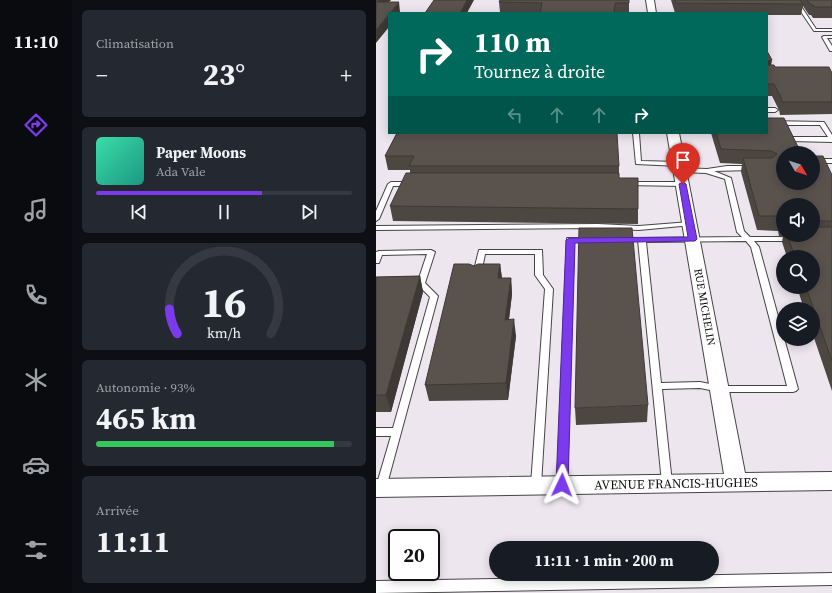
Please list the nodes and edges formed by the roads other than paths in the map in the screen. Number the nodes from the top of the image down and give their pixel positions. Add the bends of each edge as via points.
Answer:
1 (650, 0) edge
2 (795, 0) edge
3 (652, 12) edge
4 (832, 30) edge
5 (832, 37) edge
6 (832, 50) edge
7 (768, 110) edge
8 (775, 110) dead end
9 (768, 123) edge
10 (636, 134) edge
11 (674, 134) edge
12 (790, 139) edge
13 (832, 140) edge
14 (820, 160) edge
15 (832, 161) edge
16 (756, 168) edge
17 (707, 170) junction
18 (681, 173) junction
19 (415, 184) edge
20 (620, 184) edge
21 (376, 219) edge
22 (376, 228) edge
23 (691, 231) junction
24 (748, 239) junction
25 (776, 239) edge
26 (594, 240) edge
27 (376, 261) edge
28 (476, 278) edge
29 (657, 386) junction
30 (720, 390) junction
31 (376, 432) edge
32 (396, 432) junction
33 (736, 481) junction
34 (832, 481) edge
35 (667, 483) junction
36 (536, 485) junction
37 (562, 485) junction
38 (378, 488) edge
39 (832, 578) edge
40 (376, 587) edge

1 - 3 street
2 - 4 lane via 815,30
5 - 6 lane via 824,37
7 - 8 lane
9 - 13 lane via 822,123
10 - 18 lane via 638,163
11 - 18 street, RUE MICHELIN
12 - 13 lane
14 - 15 lane
16 - 17 lane
17 - 18 lane
17 - 24 lane via 728,178 742,232
18 - 20 lane
18 - 23 street, RUE MICHELIN
19 - 21 lane via 391,184
22 - 23 lane via 590,226
23 - 24 lane
23 - 29 lane via 638,240
23 - 30 street, RUE MICHELIN
24 - 25 lane
24 - 30 lane via 755,247 794,390
26 - 37 lane via 570,240
27 - 32 lane via 379,253 431,252 421,284 434,296
28 - 36 lane via 482,252 539,252 539,276 549,289
29 - 30 lane via 700,385
29 - 35 lane
30 - 33 street, RUE MICHELIN
31 - 32 lane
32 - 38 lane
33 - 34 street, AVENUE FRANCIS-HUGHES
33 - 35 street, AVENUE FRANCIS-HUGHES
35 - 37 street, AVENUE FRANCIS-HUGHES
36 - 37 street, AVENUE FRANCIS-HUGHES
36 - 38 street, AVENUE FRANCIS-HUGHES
39 - 40 lane

